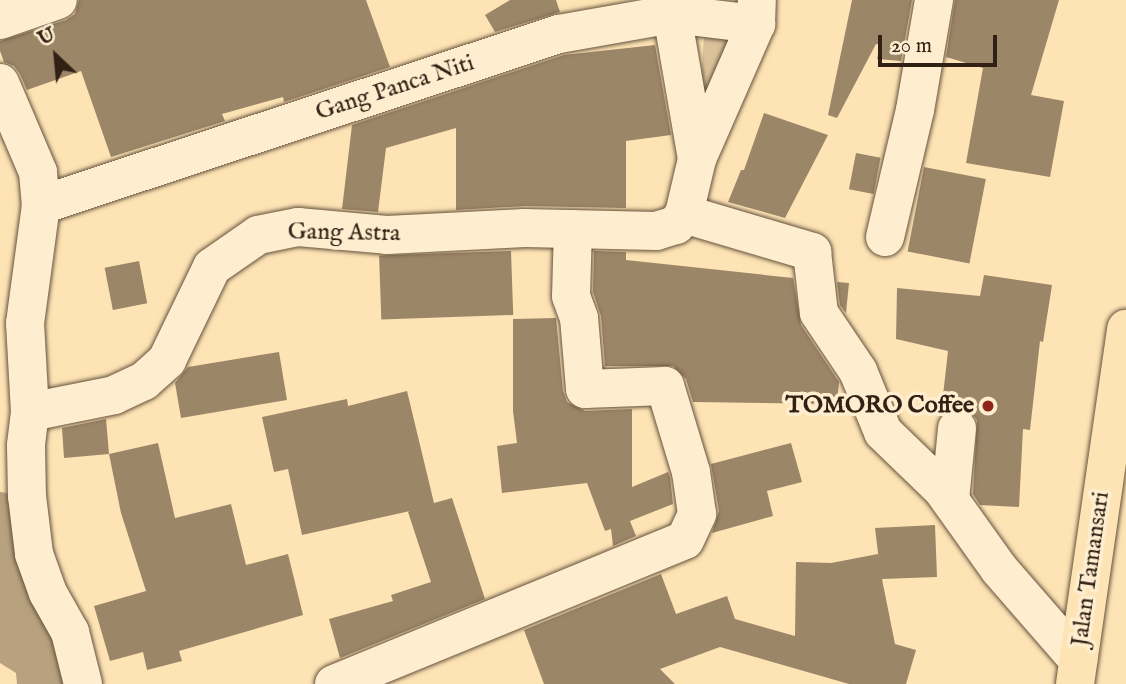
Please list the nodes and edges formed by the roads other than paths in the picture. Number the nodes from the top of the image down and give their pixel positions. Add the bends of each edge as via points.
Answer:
1 (58, 0) edge
2 (934, 0) edge
3 (757, 12) edge
4 (672, 14) junction
5 (0, 20) edge
6 (0, 83) edge
7 (697, 159) junction
8 (41, 205) junction
9 (670, 222) junction
10 (573, 229) junction
11 (885, 237) dead end
12 (1126, 329) edge
13 (30, 412) junction
14 (957, 428) dead end
15 (950, 500) junction
16 (1077, 672) edge
17 (83, 684) edge
18 (334, 684) edge

1 - 5 street
2 - 11 street via 915,110
3 - 4 street, Gang Panca Niti
3 - 7 street
4 - 7 street
4 - 8 street, Gang Panca Niti via 559,34
6 - 8 street via 38,172
7 - 9 street
8 - 13 street via 25,323
9 - 10 street, Gang Astra
9 - 15 street, Gang Astra via 812,252 820,313 858,371 883,432
10 - 13 street, Gang Astra via 387,235 298,227 258,235 212,267 167,359 144,381 114,395
10 - 18 street via 571,296 579,318 585,389 665,386 691,472 697,514 685,540
12 - 16 main road, Jalan Tamansari
13 - 17 street via 26,458 34,554 48,593 70,632
14 - 15 street
15 - 16 street

